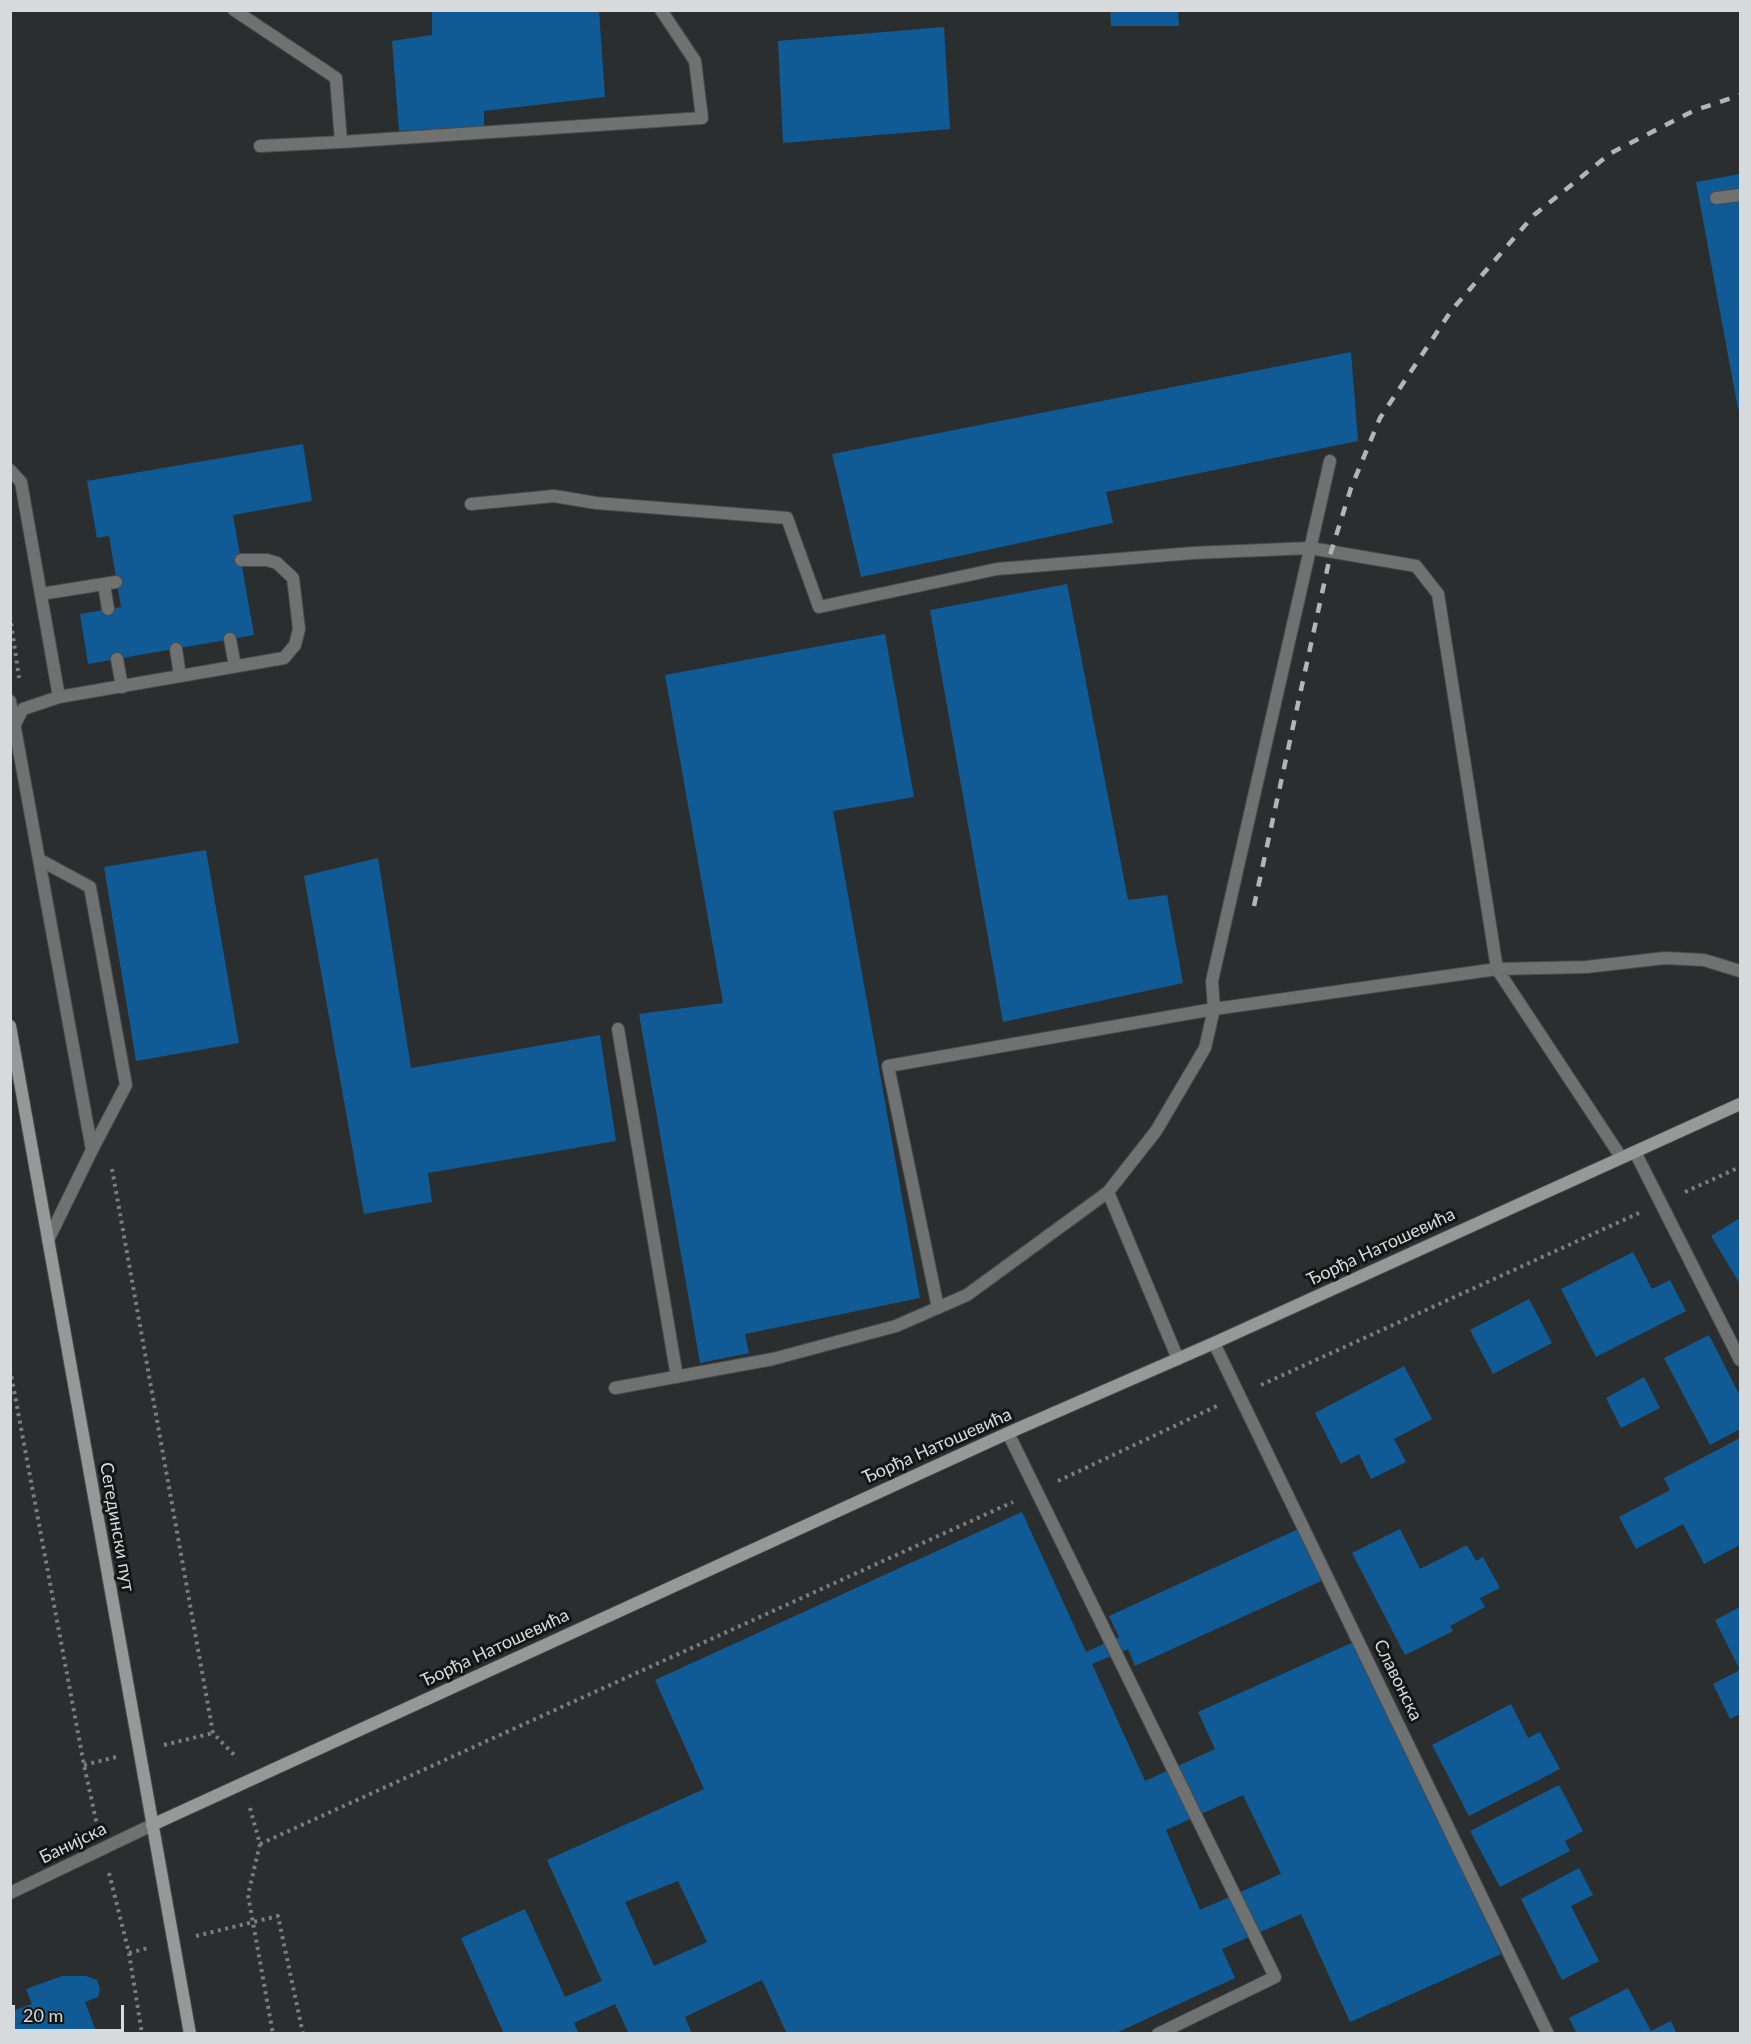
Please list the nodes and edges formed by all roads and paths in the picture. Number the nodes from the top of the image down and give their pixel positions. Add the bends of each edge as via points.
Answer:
1 (234, 10) edge
2 (661, 10) edge
3 (341, 142) junction
4 (260, 146) dead end
5 (1740, 195) edge
6 (1716, 198) dead end
7 (1330, 461) dead end
8 (10, 470) edge
9 (471, 504) dead end
10 (1310, 549) junction
11 (241, 560) dead end
12 (41, 594) junction
13 (108, 609) dead end
14 (230, 639) dead end
15 (176, 649) dead end
16 (117, 659) dead end
17 (235, 666) junction
18 (180, 676) junction
19 (122, 687) junction
20 (59, 697) junction
21 (10, 701) edge
22 (15, 724) junction
23 (39, 860) junction
24 (1497, 969) junction
25 (1740, 970) edge
26 (1214, 1009) junction
27 (10, 1026) edge
28 (618, 1029) dead end
29 (1740, 1104) edge
30 (92, 1150) junction
31 (1635, 1152) junction
32 (1621, 1157) junction
33 (1740, 1167) edge
34 (1108, 1192) junction
35 (1662, 1203) junction
36 (48, 1240) junction
37 (938, 1308) junction
38 (1214, 1343) junction
39 (1178, 1359) junction
40 (1740, 1360) edge
41 (10, 1369) edge
42 (677, 1377) junction
43 (615, 1388) dead end
44 (1240, 1395) junction
45 (1008, 1433) junction
46 (1037, 1491) junction
47 (213, 1733) dead end
48 (84, 1765) dead end
49 (244, 1783) junction
50 (152, 1825) junction
51 (260, 1844) junction
52 (10, 1893) edge
53 (253, 1924) junction
54 (129, 1953) dead end
55 (142, 2034) edge
56 (190, 2034) edge
57 (273, 2034) edge
58 (303, 2034) edge
59 (1158, 2034) edge
60 (1548, 2034) edge

1 - 3 street via 336,78
2 - 3 street via 695,61 702,118
3 - 4 street
5 - 6 street
7 - 10 street
8 - 12 street via 21,482
9 - 10 street via 554,496 596,503 787,518 819,607 997,569
10 - 24 street via 1416,566 1438,594
10 - 26 street via 1212,981
11 - 17 street via 267,560 293,578 299,629 295,645 284,658
12 - 13 street via 110,583
12 - 20 street
14 - 17 street
15 - 18 street
16 - 19 street
17 - 18 street
18 - 19 street
19 - 20 street
20 - 22 street via 23,709
21 - 22 street
22 - 23 street
23 - 30 street
23 - 30 street via 90,888 126,1085
24 - 25 street via 1586,967 1665,958 1704,960
24 - 26 street
24 - 32 street
26 - 34 street via 1204,1048 1156,1131
26 - 37 street via 888,1066
27 - 36 street, Сегедински пут
28 - 42 street
29 - 31 street, Ђорђа Натошевића
30 - 36 street
31 - 32 street, Ђорђа Натошевића
31 - 35 street
32 - 38 street, Ђорђа Натошевића
33 - 35 path
34 - 37 street via 967,1295
34 - 39 street
35 - 40 street
35 - 44 path
36 - 50 street, Сегедински пут
37 - 42 street via 896,1326 773,1359
38 - 39 street, Ђорђа Натошевића
38 - 44 street, Славонска
39 - 45 street, Ђорђа Натошевића
41 - 48 path
42 - 43 street
44 - 46 path
44 - 60 street, Славонска
45 - 46 street
45 - 49 street, Ђорђа Натошевића
46 - 51 path
46 - 59 street via 1275,1977
47 - 49 path via 237,1755
49 - 50 street, Ђорђа Натошевића
49 - 51 path
50 - 52 street, Банијска
50 - 56 street, Сегедински пут
51 - 53 path via 248,1895
53 - 57 path
53 - 58 path via 278,1916
54 - 55 path

